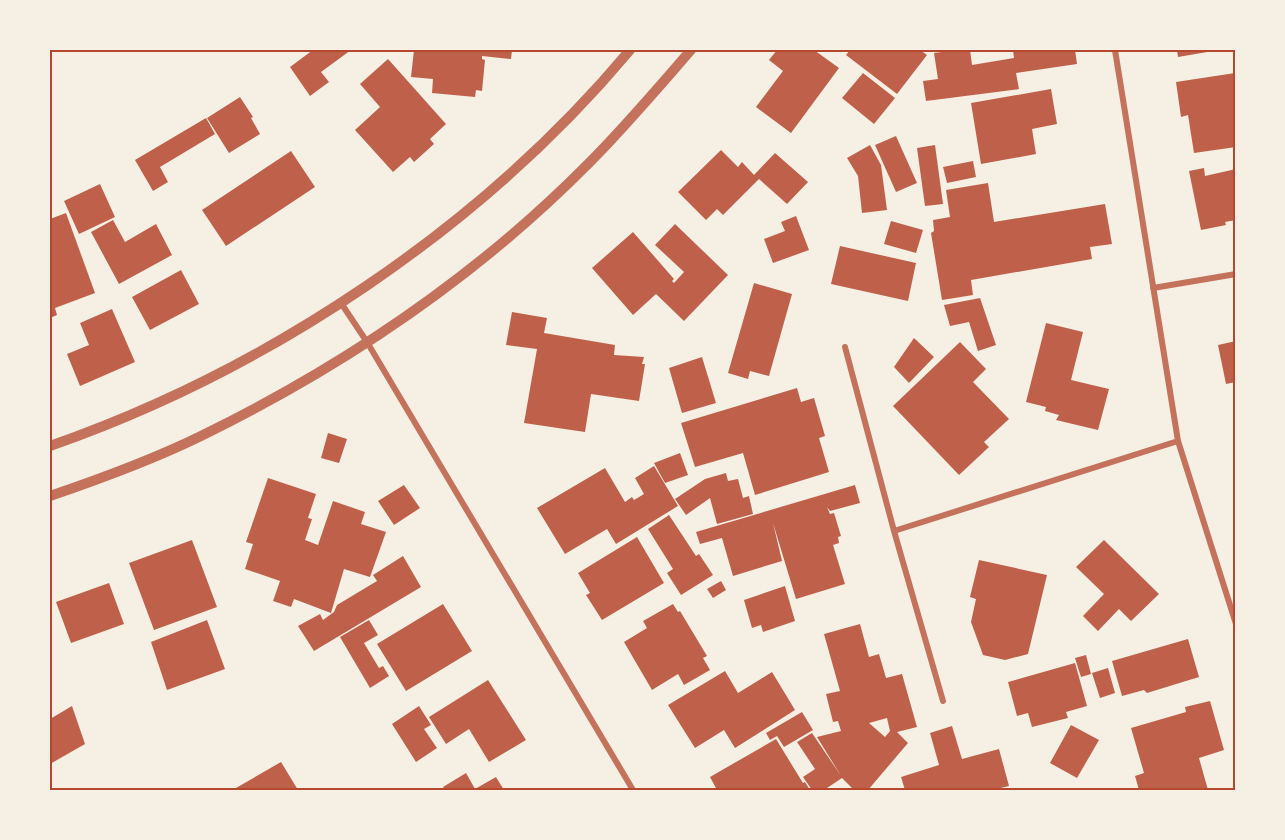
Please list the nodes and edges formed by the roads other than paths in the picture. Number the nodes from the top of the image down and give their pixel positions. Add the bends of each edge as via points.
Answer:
1 (630, 50) edge
2 (691, 50) edge
3 (1115, 50) edge
4 (1236, 274) edge
5 (1154, 288) junction
6 (341, 303) junction
7 (367, 342) junction
8 (845, 347) dead end
9 (1178, 441) junction
10 (50, 446) edge
11 (50, 496) edge
12 (894, 531) junction
13 (1236, 624) edge
14 (943, 701) dead end
15 (633, 790) edge

1 - 6 street via 562,123 490,191
2 - 7 street via 642,108 524,224 458,278
3 - 5 street
4 - 5 street
5 - 9 street
6 - 7 street
6 - 10 street via 234,366
7 - 11 street via 200,437
7 - 15 street
8 - 12 street
9 - 12 street
9 - 13 street
12 - 14 street

